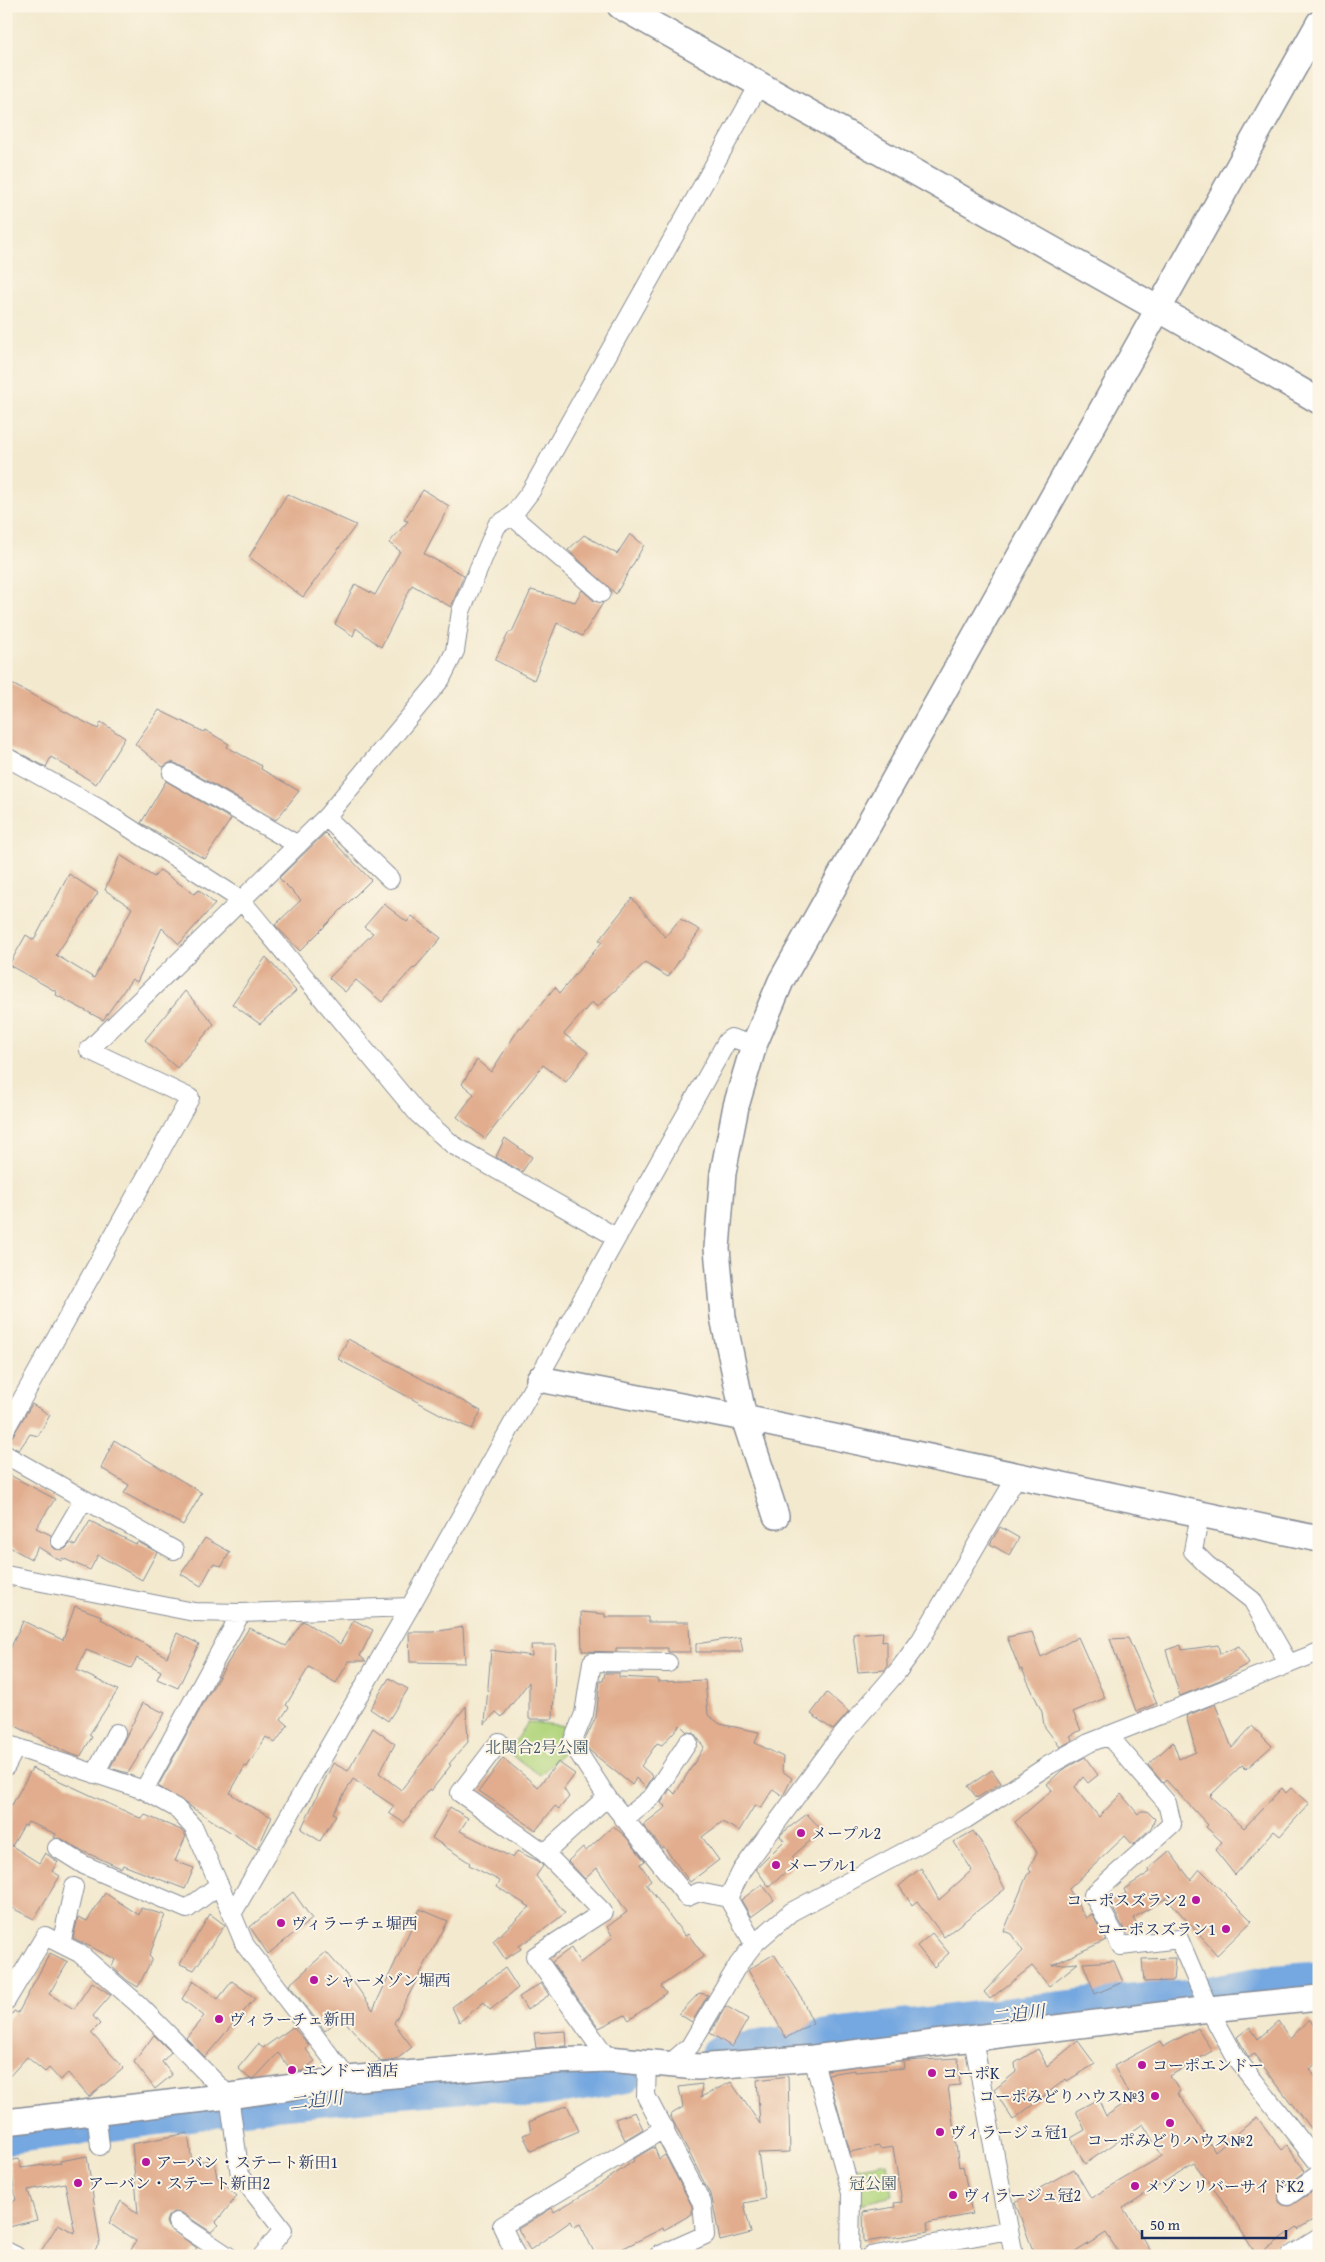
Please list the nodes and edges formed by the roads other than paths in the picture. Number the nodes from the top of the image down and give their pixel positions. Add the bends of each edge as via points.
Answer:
1 (620, 6) edge
2 (1319, 23) edge
3 (759, 85) junction
4 (1159, 309) junction
5 (1319, 401) edge
6 (512, 516) junction
7 (601, 593) dead end
8 (6, 757) edge
9 (172, 773) dead end
10 (326, 817) junction
11 (298, 845) junction
12 (390, 878) dead end
13 (241, 900) junction
14 (754, 1045) junction
15 (616, 1238) junction
16 (538, 1379) junction
17 (744, 1418) junction
18 (6, 1428) edge
19 (6, 1455) edge
20 (1017, 1476) junction
21 (84, 1499) junction
22 (1200, 1515) junction
23 (776, 1516) dead end
24 (1319, 1539) edge
25 (60, 1540) dead end
26 (174, 1550) dead end
27 (6, 1575) edge
28 (410, 1607) junction
29 (242, 1614) junction
30 (1319, 1652) edge
31 (668, 1663) dead end
32 (1289, 1664) junction
33 (116, 1734) dead end
34 (1108, 1735) junction
35 (499, 1742) dead end
36 (688, 1742) dead end
37 (11, 1746) edge
38 (6, 1766) edge
39 (95, 1774) junction
40 (144, 1790) junction
41 (607, 1798) junction
42 (624, 1819) junction
43 (56, 1848) dead end
44 (545, 1852) junction
45 (220, 1885) junction
46 (74, 1886) dead end
47 (728, 1898) junction
48 (232, 1914) junction
49 (61, 1944) junction
50 (754, 1944) junction
51 (1319, 1998) edge
52 (6, 2001) edge
53 (1208, 2006) junction
54 (973, 2039) junction
55 (814, 2058) junction
56 (608, 2059) junction
57 (658, 2063) junction
58 (348, 2079) junction
59 (231, 2106) junction
60 (96, 2112) junction
61 (6, 2122) edge
62 (665, 2128) junction
63 (100, 2146) dead end
64 (1319, 2164) edge
65 (1319, 2174) edge
66 (1288, 2196) dead end
67 (177, 2222) dead end
68 (1009, 2230) junction
69 (1319, 2238) edge
70 (6, 2251) edge
71 (16, 2256) edge
72 (228, 2256) edge
73 (262, 2256) edge
74 (516, 2256) edge
75 (658, 2256) edge
76 (850, 2256) edge
77 (870, 2256) edge
78 (1014, 2256) edge
79 (1290, 2256) edge

1 - 3 street
2 - 4 street
3 - 4 street
3 - 6 street via 531,491
4 - 5 street
4 - 14 street via 781,981
6 - 7 street
6 - 10 street via 497,526 461,611 455,651 441,679
8 - 13 street via 100,809
9 - 11 street
10 - 11 street
10 - 12 street
11 - 13 street
13 - 15 street via 418,1114 453,1145
13 - 18 street via 89,1050 190,1098
14 - 15 street via 731,1038 727,1041
14 - 17 street via 736,1106 722,1173 718,1248 723,1317
15 - 16 street
16 - 17 street
16 - 28 street
17 - 20 street
17 - 23 street
19 - 21 street
20 - 22 street
20 - 47 street via 920,1641 834,1745 742,1870
21 - 25 street
21 - 26 street
22 - 24 street
22 - 32 street via 1193,1551 1252,1600
27 - 29 street via 194,1612
28 - 29 street
28 - 48 street
29 - 40 street
30 - 32 street
31 - 41 street via 592,1662 584,1714 572,1743
32 - 34 street
33 - 39 street
34 - 50 street via 1049,1765 966,1819 791,1912
34 - 53 street via 1167,1803 1172,1824 1093,1895 1121,1946 1179,1939
35 - 44 street via 460,1793
36 - 42 street via 653,1796
37 - 38 street
37 - 39 street
39 - 40 street
40 - 45 street via 176,1808 194,1828
41 - 42 street
41 - 44 street
42 - 47 street via 686,1897 699,1892
43 - 45 street via 84,1865 187,1909
44 - 56 street via 603,1912 535,1956
45 - 48 street
46 - 49 street
47 - 50 street
48 - 58 street via 245,1945
49 - 52 street via 45,1936
49 - 59 street via 79,1953 138,2004
50 - 57 street via 690,2046
51 - 53 street
53 - 54 street
53 - 64 street via 1236,2058
54 - 55 street
54 - 68 street
55 - 57 street via 698,2067
55 - 76 street via 851,2193
56 - 57 street
56 - 58 street
57 - 62 street via 646,2096
58 - 59 street
59 - 60 street
59 - 73 street via 240,2175 283,2230
60 - 61 street
60 - 63 street
62 - 74 street via 502,2226
62 - 75 street via 702,2203 705,2235
65 - 66 street
67 - 72 street
68 - 77 street
68 - 78 street
69 - 79 street
70 - 71 street

